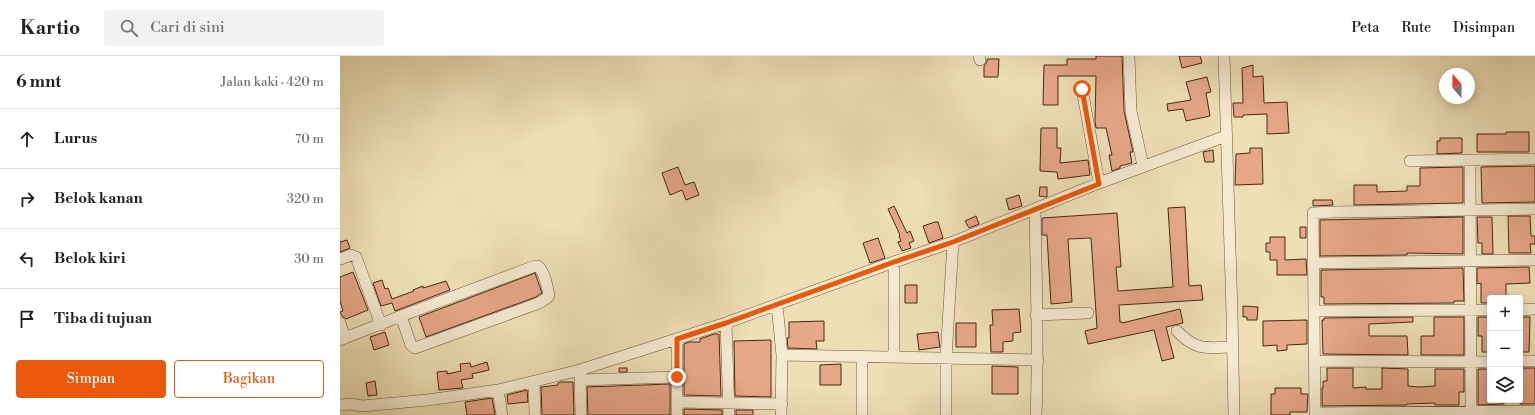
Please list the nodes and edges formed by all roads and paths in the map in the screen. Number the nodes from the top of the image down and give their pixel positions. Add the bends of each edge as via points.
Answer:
1 (1129, 56) edge
2 (1224, 56) edge
3 (1082, 89) dead end
4 (1226, 136) junction
5 (1470, 160) junction
6 (1535, 160) edge
7 (1410, 161) dead end
8 (1143, 166) junction
9 (1099, 184) junction
10 (1535, 209) edge
11 (1035, 210) junction
12 (1470, 210) junction
13 (953, 242) junction
14 (340, 259) edge
15 (1470, 260) junction
16 (1535, 260) edge
17 (894, 262) junction
18 (1314, 262) junction
19 (778, 305) junction
20 (1535, 309) edge
21 (1487, 310) edge
22 (1523, 310) edge
23 (1314, 311) junction
24 (1471, 311) junction
25 (1088, 313) dead end
26 (1036, 315) junction
27 (401, 316) junction
28 (340, 322) edge
29 (726, 323) junction
30 (381, 325) junction
31 (1177, 331) dead end
32 (343, 339) edge
33 (677, 339) junction
34 (1232, 347) junction
35 (782, 355) junction
36 (862, 357) junction
37 (894, 357) junction
38 (946, 358) junction
39 (1038, 360) junction
40 (1314, 361) junction
41 (1535, 361) edge
42 (1471, 362) junction
43 (1487, 362) edge
44 (1523, 362) edge
45 (580, 375) junction
46 (677, 377) junction
47 (534, 382) junction
48 (498, 390) junction
49 (677, 402) junction
50 (729, 403) junction
51 (340, 405) edge
52 (362, 410) edge
53 (781, 410) edge
54 (1535, 411) edge
55 (1471, 413) edge
56 (1315, 414) edge
57 (502, 415) edge
58 (535, 415) edge
59 (581, 415) edge
60 (677, 415) edge
61 (729, 415) edge
62 (862, 415) edge
63 (946, 415) edge
64 (1036, 415) edge
65 (1234, 415) edge

1 - 8 street via 1131,112
2 - 4 street
3 - 9 street
4 - 8 street
4 - 34 street
5 - 6 street
5 - 7 street
5 - 12 street
8 - 9 street
9 - 11 street
10 - 12 street
11 - 13 street
11 - 26 street
12 - 15 street
12 - 18 street via 1313,213
13 - 17 street
13 - 38 street
14 - 30 street via 351,254 356,257
15 - 16 street
15 - 18 street
15 - 24 street
17 - 19 street
17 - 37 street
18 - 23 street
19 - 29 street
19 - 35 street
20 - 22 street
21 - 24 street
23 - 24 street
23 - 40 street
24 - 42 street
25 - 26 street
26 - 39 street
27 - 27 street via 535,266 538,266 545,276 549,295 539,303 415,348 411,344
27 - 30 street
28 - 32 street
29 - 33 street
29 - 50 street
30 - 32 street
31 - 34 street via 1190,343 1198,346
33 - 45 street
33 - 46 street
34 - 65 street
35 - 36 street
35 - 53 street
36 - 37 street
36 - 62 street
37 - 38 street
38 - 39 street
38 - 63 street
39 - 64 street
40 - 42 street
40 - 56 street
41 - 44 street
42 - 43 street
42 - 55 street
45 - 46 street
45 - 47 street
45 - 59 street
46 - 49 street
47 - 48 street
47 - 58 street
48 - 52 street
48 - 57 street
49 - 50 street
49 - 60 street
50 - 53 street
50 - 61 street
51 - 52 street via 351,404
54 - 55 street
55 - 56 street

